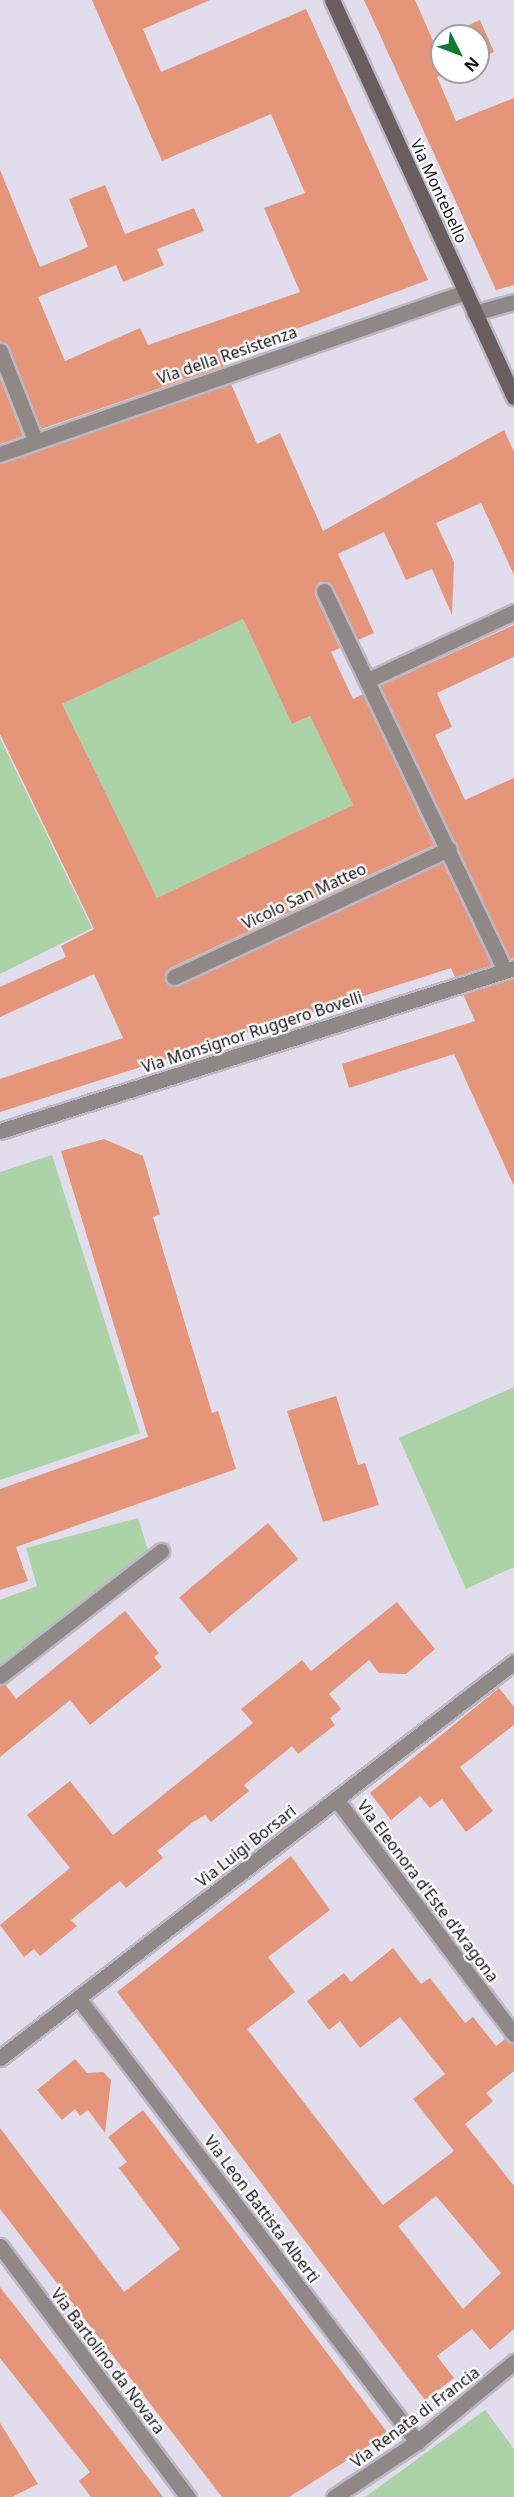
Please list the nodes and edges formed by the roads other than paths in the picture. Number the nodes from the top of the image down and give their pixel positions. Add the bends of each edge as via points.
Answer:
1 (332, 0) edge
2 (466, 292) junction
3 (514, 302) edge
4 (474, 313) junction
5 (0, 351) edge
6 (514, 398) edge
7 (35, 440) junction
8 (0, 454) edge
9 (324, 591) dead end
10 (514, 612) edge
11 (368, 680) junction
12 (449, 849) junction
13 (509, 969) edge
14 (174, 977) dead end
15 (0, 1131) edge
16 (161, 1551) dead end
17 (514, 1662) edge
18 (0, 1676) edge
19 (336, 1799) junction
20 (78, 1998) junction
21 (514, 2034) edge
22 (0, 2058) edge
23 (0, 2247) edge
24 (514, 2362) edge
25 (417, 2442) junction
26 (188, 2497) edge
27 (334, 2497) edge

1 - 2 street, Via Montebello
2 - 4 street, Via Montebello
2 - 7 street, Via della Resistenza
3 - 4 street
4 - 6 street, Via Montebello
5 - 7 street
7 - 8 street, Via della Resistenza
9 - 11 street
10 - 11 street
11 - 12 street
12 - 13 street
12 - 14 street, Vicolo San Matteo
13 - 15 street, Via Monsignor Ruggero Bovelli
16 - 18 street
17 - 19 street, Via Luigi Borsari
19 - 20 street, Via Luigi Borsari
19 - 21 street, Via Eleonora d'Este d'Aragona
20 - 22 street, Via Luigi Borsari
20 - 25 street, Via Leon Battista Alberti
23 - 26 street, Via Bartolino da Novara
24 - 25 street, Via Renata di Francia
25 - 27 street, Via Renata di Francia

